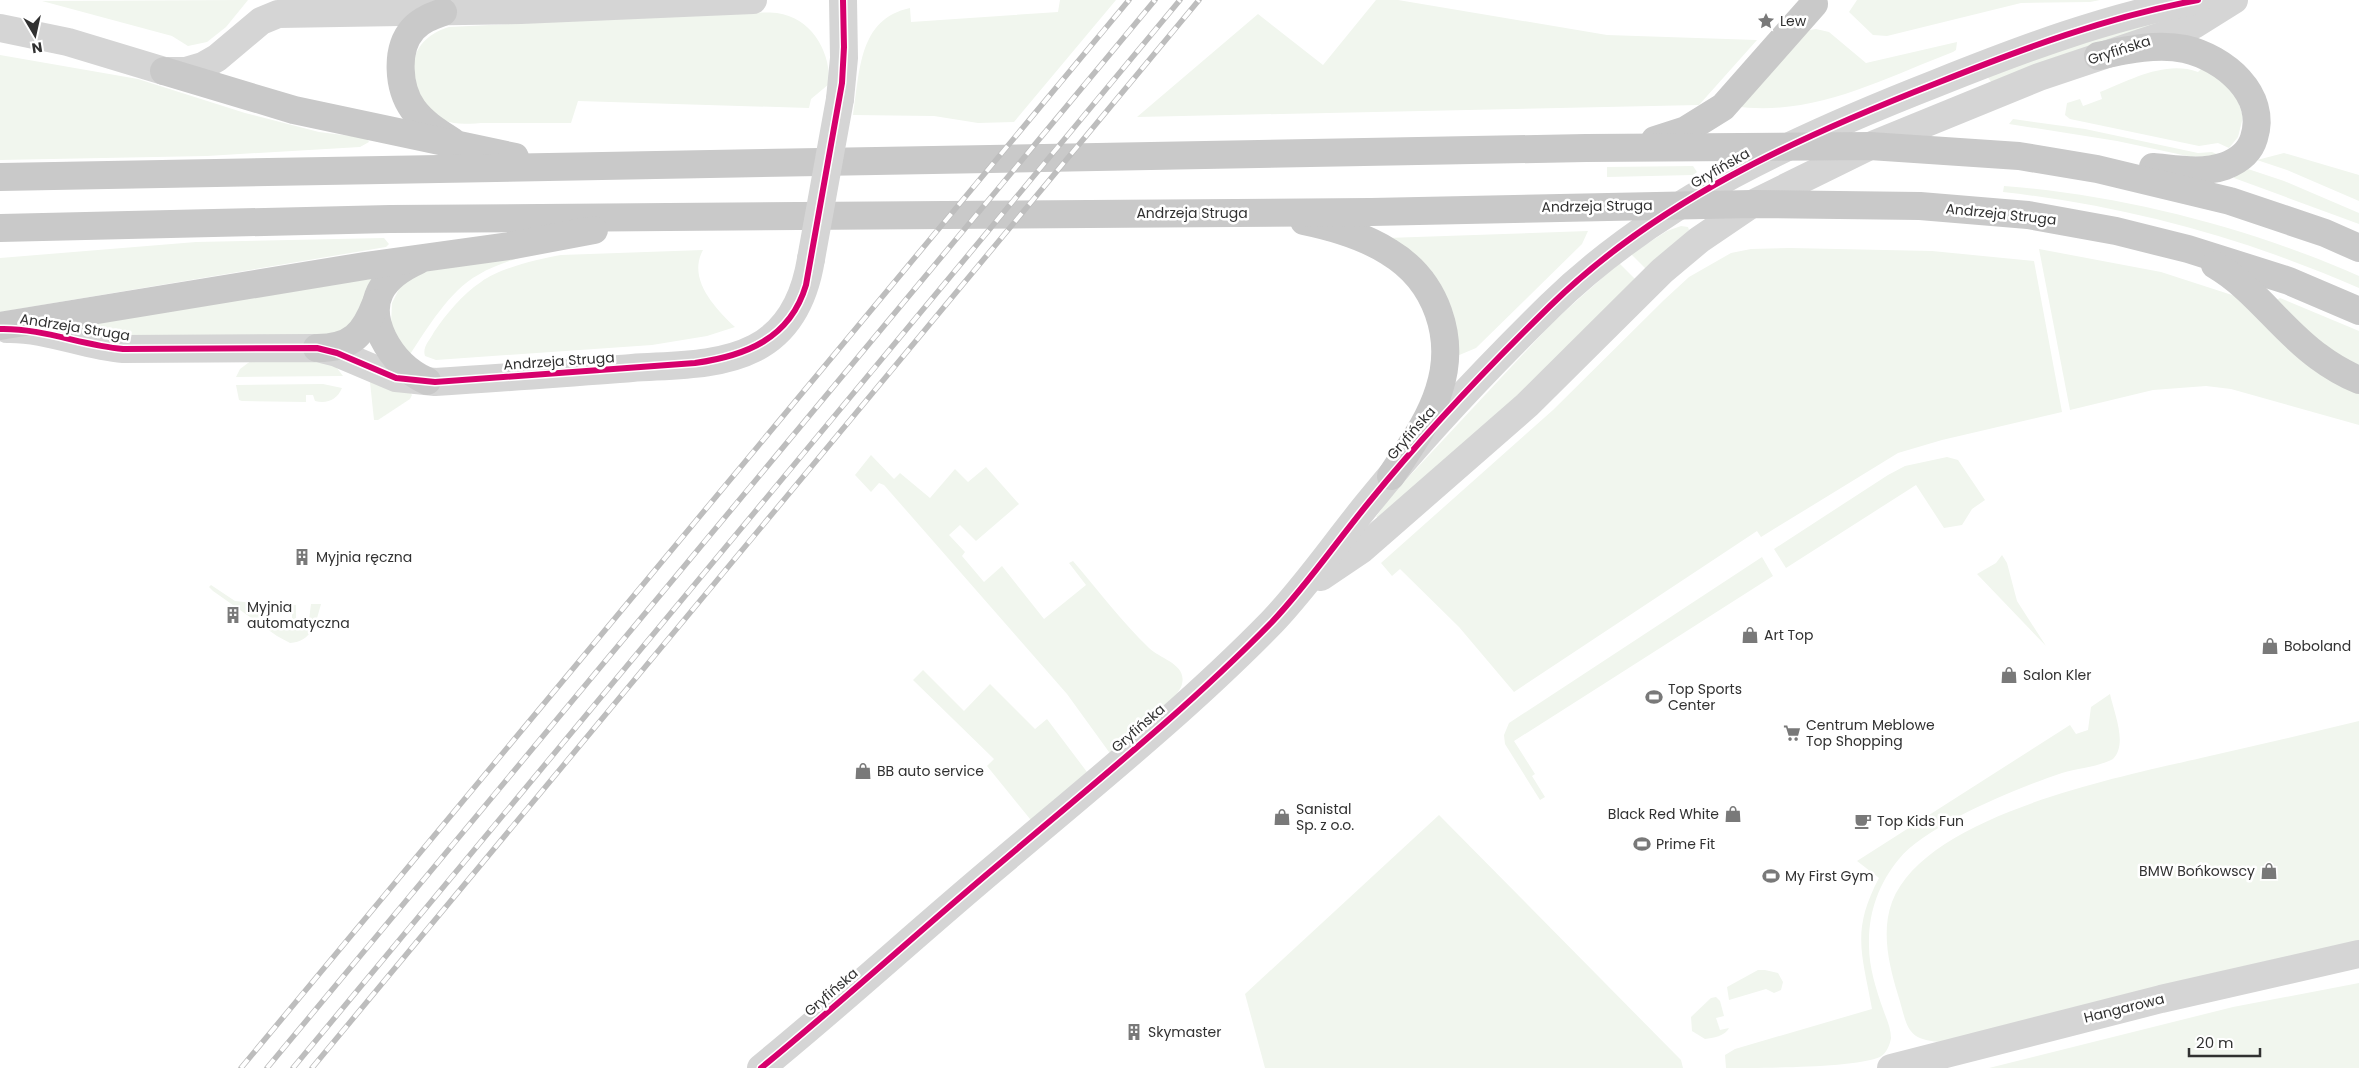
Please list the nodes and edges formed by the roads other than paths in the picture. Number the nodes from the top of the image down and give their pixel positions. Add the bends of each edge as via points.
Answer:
1 (752, 0) edge
2 (843, 0) edge
3 (2198, 0) edge
4 (2234, 0) edge
5 (1816, 2) edge
6 (443, 12) junction
7 (0, 28) edge
8 (2098, 56) junction
9 (164, 71) junction
10 (1784, 146) junction
11 (1870, 146) junction
12 (462, 147) junction
13 (1620, 148) junction
14 (2019, 156) junction
15 (574, 168) junction
16 (0, 177) edge
17 (1752, 204) junction
18 (1681, 205) junction
19 (1264, 212) junction
20 (657, 218) junction
21 (0, 228) edge
22 (2359, 248) edge
23 (2188, 249) junction
24 (435, 255) junction
25 (376, 303) junction
26 (2359, 311) edge
27 (0, 328) edge
28 (317, 348) junction
29 (2359, 380) edge
30 (427, 381) junction
31 (1391, 476) junction
32 (1299, 592) junction
33 (2359, 954) edge
34 (761, 1068) edge
35 (1891, 1068) edge

1 - 6 street
2 - 30 street, Andrzeja Struga, bridge via 844,58 840,99 811,259 803,295 790,317 769,338 739,354 695,363
3 - 10 street, Gryfińska via 2100,22 2065,34 1905,95
4 - 8 street, Gryfińska via 2194,25
5 - 13 main road via 1717,111 1665,138
6 - 9 street via 278,14 261,21 203,66 186,71
6 - 12 main road via 424,19 412,29 406,40 402,86 413,108 433,129
7 - 9 street via 68,42
8 - 11 street, Gryfińska
8 - 14 main road via 2174,47 2217,62 2238,78 2253,101 2257,122 2250,147 2230,164 2199,170
9 - 12 main road via 294,110
10 - 11 main road
10 - 13 main road
10 - 18 street, Gryfińska
11 - 14 main road
11 - 17 street, Gryfińska
12 - 15 main road
13 - 15 main road
14 - 22 main road via 2097,168 2184,188 2273,214
15 - 16 main road
17 - 18 main road, Andrzeja Struga
17 - 23 main road, Andrzeja Struga via 1876,204 1970,209 2067,221
17 - 32 street, Gryfińska via 1699,240 1666,268 1527,405 1361,550
18 - 19 main road, Andrzeja Struga
18 - 31 street, Gryfińska via 1617,248 1553,304 1447,411
19 - 20 main road, Andrzeja Struga
19 - 31 main road via 1367,240 1410,268 1433,300 1446,342 1444,373 1426,421
20 - 21 main road, Andrzeja Struga via 390,219
20 - 24 main road via 518,244
23 - 26 main road, Andrzeja Struga via 2289,281
23 - 29 main road via 2230,274 2319,358
24 - 25 main road via 396,272 382,288
24 - 27 main road
25 - 28 main road via 365,327 348,343 333,348
25 - 30 main road via 378,328 392,354 406,370
27 - 28 street, Andrzeja Struga via 123,349
28 - 30 street, Andrzeja Struga via 347,356 396,378
31 - 32 street, Gryfińska
32 - 34 street, Gryfińska via 1210,682
33 - 35 street, Hangarowa via 2161,999

